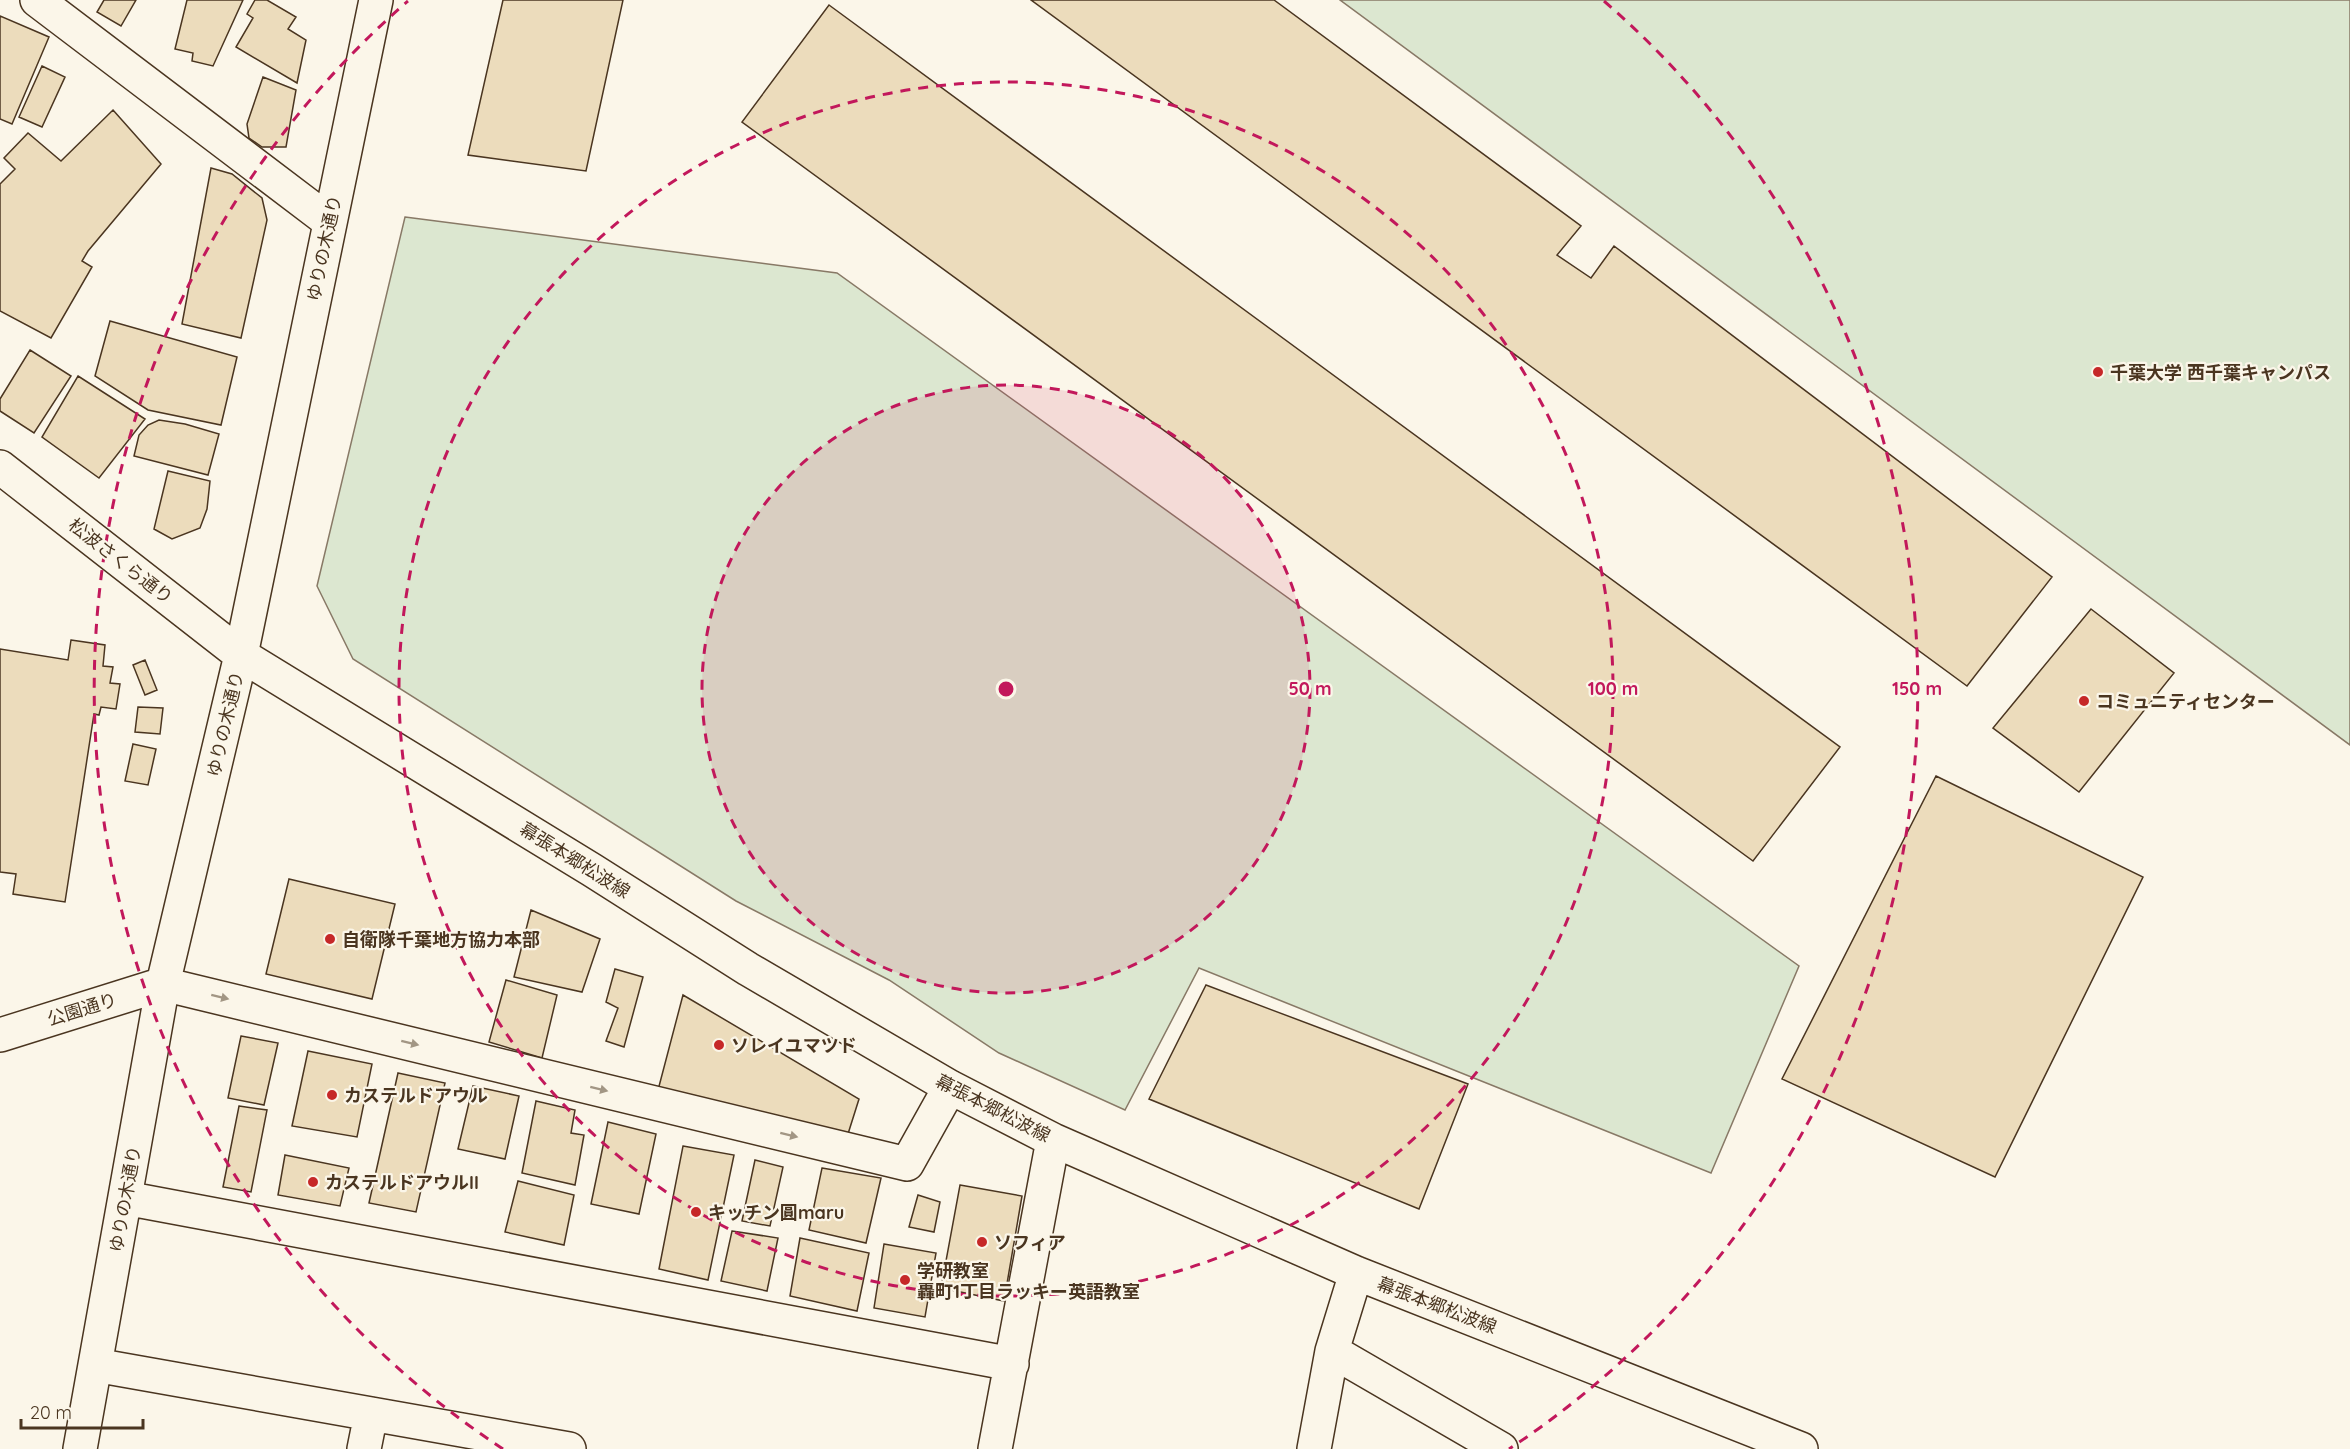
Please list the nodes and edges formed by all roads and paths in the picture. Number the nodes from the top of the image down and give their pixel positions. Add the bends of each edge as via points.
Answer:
1 (37, 0) edge
2 (376, 0) edge
3 (330, 222) junction
4 (0, 467) edge
5 (241, 655) junction
6 (164, 984) junction
7 (0, 1035) edge
8 (950, 1088) junction
9 (1053, 1140) junction
10 (125, 1198) junction
11 (1356, 1273) junction
12 (1332, 1351) junction
13 (1012, 1364) junction
14 (95, 1365) junction
15 (371, 1414) junction
16 (1762, 1442) edge
17 (86, 1448) edge
18 (364, 1449) edge
19 (568, 1449) edge
20 (995, 1449) edge
21 (1314, 1449) edge
22 (1502, 1449) edge
23 (1801, 1449) edge

1 - 3 street
2 - 3 street, ゆりの木通り
3 - 5 street, ゆりの木通り
4 - 5 street, 松波さくら通り
5 - 6 street, ゆりの木通り
5 - 8 street, 幕張本郷松波線 via 748,969
6 - 7 street, 公園通り
6 -> 8 street via 907,1164
6 - 10 street, ゆりの木通り
8 - 9 street, 幕張本郷松波線
9 - 11 street, 幕張本郷松波線
9 - 13 street
10 - 13 street
10 - 14 street, ゆりの木通り
11 - 12 street
11 - 16 street, 幕張本郷松波線
12 - 21 street
12 - 22 street
13 - 20 street
14 - 15 street
14 - 17 street, ゆりの木通り
15 - 18 street
15 - 19 street
16 - 23 street, 幕張本郷松波線

